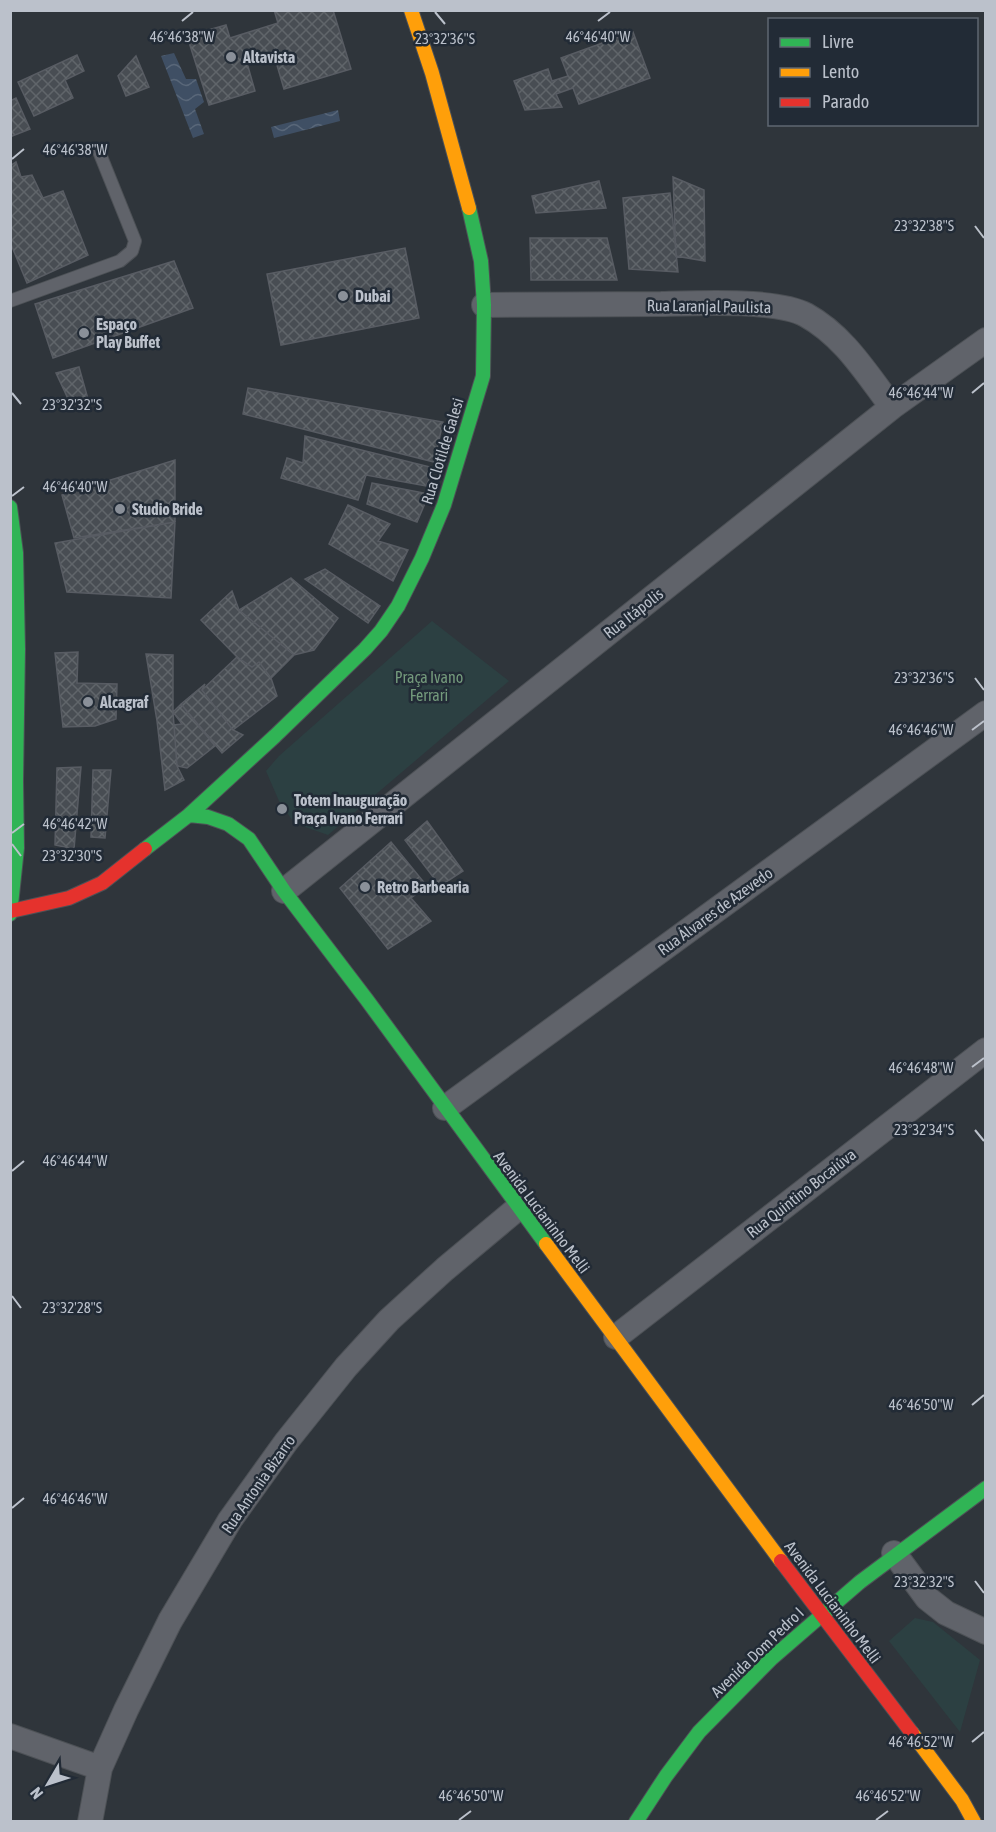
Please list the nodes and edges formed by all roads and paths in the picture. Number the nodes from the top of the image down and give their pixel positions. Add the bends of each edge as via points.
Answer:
1 (411, 10) edge
2 (98, 149) dead end
3 (10, 301) edge
4 (484, 305) junction
5 (986, 340) edge
6 (892, 407) junction
7 (10, 507) edge
8 (986, 713) edge
9 (189, 815) junction
10 (284, 891) junction
11 (11, 912) edge
12 (986, 1050) edge
13 (445, 1108) junction
14 (518, 1208) junction
15 (616, 1337) junction
16 (986, 1488) edge
17 (894, 1553) junction
18 (820, 1614) junction
19 (986, 1632) edge
20 (10, 1736) edge
21 (100, 1768) junction
22 (90, 1821) edge
23 (636, 1821) edge
24 (974, 1821) edge

1 - 4 street, Rua Clotilde Galesi via 470,211 481,261
2 - 3 lane via 135,241 132,251 120,261
4 - 6 street, Rua Laranjal Paulista via 777,306 803,313 841,340
4 - 9 street, Rua Clotilde Galesi via 483,376 444,505 398,606 365,649
5 - 6 street, Rua Itápolis
6 - 10 street, Rua Itápolis
7 - 11 street via 16,554 18,649 17,848
8 - 13 street, Rua Álvares de Azevedo
9 - 10 street, Avenida Lucianinho Melli via 228,824 249,839
9 - 11 street via 102,883 69,898
10 - 13 street, Avenida Lucianinho Melli
12 - 15 street, Rua Quintino Bocaiúva
13 - 14 street, Avenida Lucianinho Melli
14 - 15 street, Avenida Lucianinho Melli
14 - 21 street, Rua Antonia Bizarro via 389,1320 286,1442 230,1521 170,1621
15 - 18 street, Avenida Lucianinho Melli
16 - 17 street, Avenida Dom Pedro I
17 - 18 street, Avenida Dom Pedro I
17 - 19 street via 927,1598 946,1613
18 - 23 street, Avenida Dom Pedro I via 700,1731
18 - 24 street, Avenida Lucianinho Melli
20 - 21 street
21 - 22 street, Rua Antonia Bizarro

